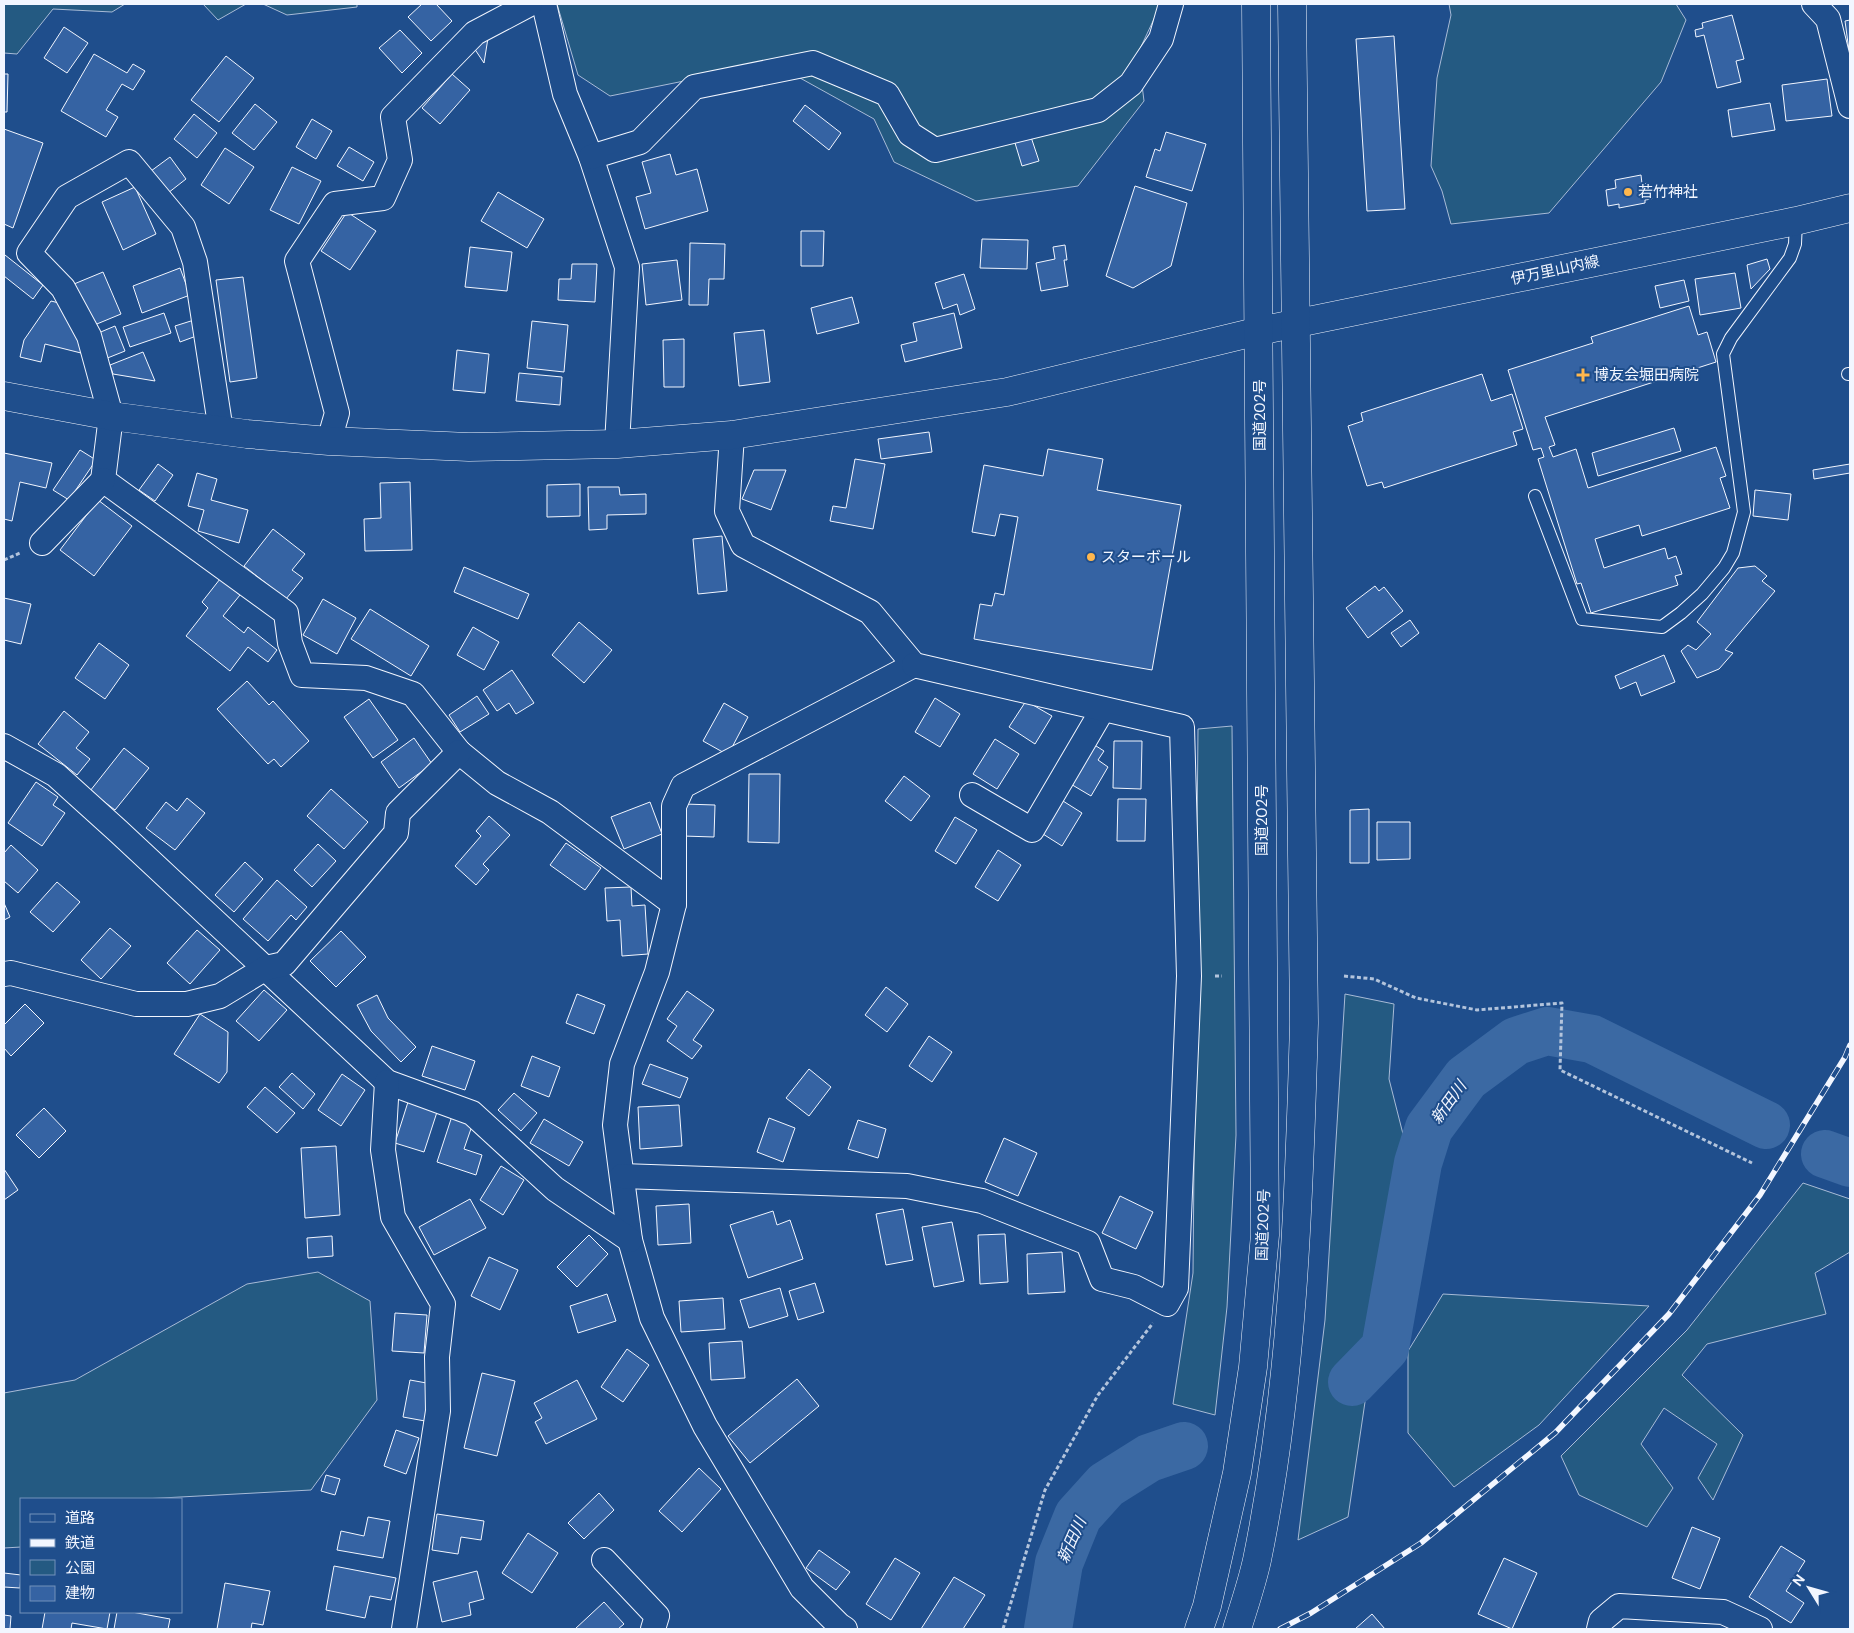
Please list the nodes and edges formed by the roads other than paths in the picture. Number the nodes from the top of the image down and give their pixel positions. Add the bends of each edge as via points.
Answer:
1 (530, 4) edge
2 (544, 4) edge
3 (1171, 4) edge
4 (1256, 4) edge
5 (1292, 4) edge
6 (1814, 4) edge
7 (1850, 106) edge
8 (591, 157) junction
9 (1850, 208) edge
10 (1796, 221) junction
11 (1296, 323) junction
12 (1259, 331) junction
13 (4, 396) edge
14 (111, 416) junction
15 (221, 431) junction
16 (732, 435) junction
17 (329, 441) junction
18 (617, 444) junction
19 (103, 480) junction
20 (1535, 496) dead end
21 (42, 543) dead end
22 (914, 665) junction
23 (1103, 709) junction
24 (4, 746) edge
25 (459, 752) junction
26 (972, 795) dead end
27 (674, 904) junction
28 (266, 968) junction
29 (4, 974) edge
30 (387, 1082) junction
31 (622, 1176) junction
32 (630, 1240) junction
33 (604, 1560) dead end
34 (404, 1629) edge
35 (653, 1629) edge
36 (846, 1629) edge
37 (1199, 1629) edge
38 (1237, 1629) edge
39 (1599, 1629) edge
40 (1760, 1629) edge

1 - 17 street via 475,32 393,117 400,160 383,198 335,204 297,261 337,413
2 - 8 street via 565,94
3 - 8 street via 1161,39 1131,84 1098,110 935,150 910,134 887,94 813,63 694,87 640,142
4 - 12 main road, 国道202号
5 - 11 main road
6 - 7 street via 1828,19
8 - 18 street via 627,267
9 - 10 main road, 伊万里山内線
10 - 11 main road, 伊万里山内線
10 - 20 lane via 1795,244 1790,258 1731,338 1723,354 1744,512 1733,553 1702,594 1662,627 1582,619
11 - 12 main road, 伊万里山内線
11 - 38 main road via 1304,1023 1300,1178 1293,1291 1270,1485 1256,1562
12 - 16 main road, 伊万里山内線 via 1007,392
12 - 37 main road, 国道202号 via 1264,1235 1254,1367 1237,1473
13 - 14 main road, 伊万里山内線
14 - 15 main road, 伊万里山内線
14 - 15 street via 89,336 63,288 29,253 67,197 128,162 183,227 195,262
14 - 19 street
15 - 17 main road, 伊万里山内線
16 - 18 main road, 伊万里山内線
16 - 22 street via 727,511 743,545 870,612
17 - 18 main road, 伊万里山内線 via 469,447
19 - 21 street
19 - 25 street via 286,613 290,643 302,675 366,678 412,694
22 - 23 street
22 - 27 street via 683,786 674,806
23 - 26 street via 1032,830
23 - 31 street via 1182,727 1189,976 1176,1288 1167,1304 1134,1286 1102,1279 1088,1243 982,1202 907,1186
24 - 28 street via 56,775
25 - 27 street via 497,783 550,812
25 - 28 street via 398,813 396,833 284,964
27 - 31 street via 658,972 622,1064 615,1125
28 - 29 street via 220,996 187,1004 136,1004 11,973
28 - 30 street
30 - 32 street via 472,1113 555,1189
30 - 34 street via 383,1150 393,1217 443,1304 438,1410
31 - 32 street
32 - 36 street via 652,1318 705,1426 802,1588
33 - 35 street via 657,1616
39 - 40 street via 1601,1621 1619,1606 1723,1612

